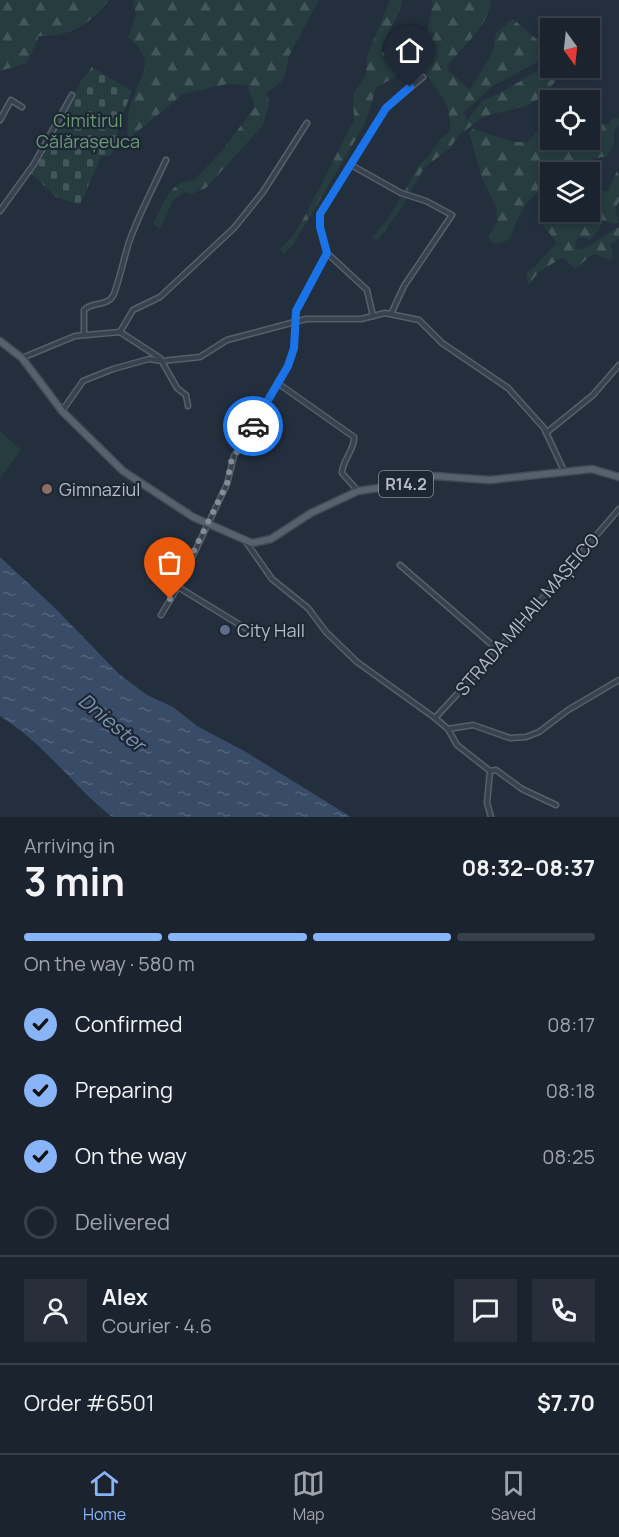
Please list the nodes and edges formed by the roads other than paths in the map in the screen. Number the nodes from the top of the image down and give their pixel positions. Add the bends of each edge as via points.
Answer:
1 (423, 77) dead end
2 (72, 95) dead end
3 (21, 106) dead end
4 (0, 120) edge
5 (307, 123) dead end
6 (166, 160) dead end
7 (351, 165) junction
8 (0, 211) edge
9 (327, 253) junction
10 (391, 314) junction
11 (374, 316) junction
12 (296, 321) junction
13 (120, 332) junction
14 (84, 334) junction
15 (0, 341) edge
16 (22, 358) junction
17 (162, 361) junction
18 (619, 364) edge
19 (279, 384) junction
20 (188, 406) dead end
21 (62, 411) junction
22 (546, 433) junction
23 (564, 471) junction
24 (619, 477) edge
25 (358, 491) junction
26 (619, 509) edge
27 (208, 522) junction
28 (245, 539) junction
29 (400, 565) dead end
30 (177, 587) junction
31 (161, 615) dead end
32 (245, 628) dead end
33 (498, 650) junction
34 (618, 682) edge
35 (435, 718) junction
36 (448, 729) junction
37 (490, 771) junction
38 (556, 805) dead end
39 (491, 817) edge

1 - 7 street via 386,108
2 - 8 street via 36,161
3 - 4 street via 11,100
5 - 13 street via 263,192 234,228 160,297 133,310
6 - 14 street via 134,228 114,294 106,302 84,310
7 - 9 street via 319,219
7 - 10 street via 452,215 404,286
9 - 11 street via 367,290
9 - 12 street via 298,305
10 - 11 street
10 - 22 street via 419,320 442,343 508,388
11 - 12 street
12 - 17 street via 227,340 200,357
12 - 19 street via 294,348
13 - 14 street
13 - 17 street
14 - 16 street
15 - 16 main road, R14.2
16 - 21 main road, R14.2
17 - 20 street via 177,388 186,395
17 - 21 street via 149,359 86,379
18 - 22 street via 600,388
19 - 25 street via 354,436 342,473
19 - 27 street via 231,462 227,484
21 - 27 main road, R14.2 via 123,471 187,513
22 - 23 street
23 - 24 main road, R14.2 via 592,469
23 - 25 main road, R14.2 via 490,480 434,476
25 - 28 main road, R14.2 via 317,509 264,542
26 - 33 street, STRADA MIHAIL MAȘEICO
27 - 28 main road, R14.2
27 - 30 street
28 - 35 street via 272,579 308,608 350,656
29 - 33 street
30 - 31 street
30 - 32 street
33 - 35 street, STRADA MIHAIL MAȘEICO
34 - 36 street via 526,737 510,738 473,725
35 - 36 street
36 - 37 street via 457,745
37 - 38 street via 496,770 522,789
37 - 39 street via 487,803

